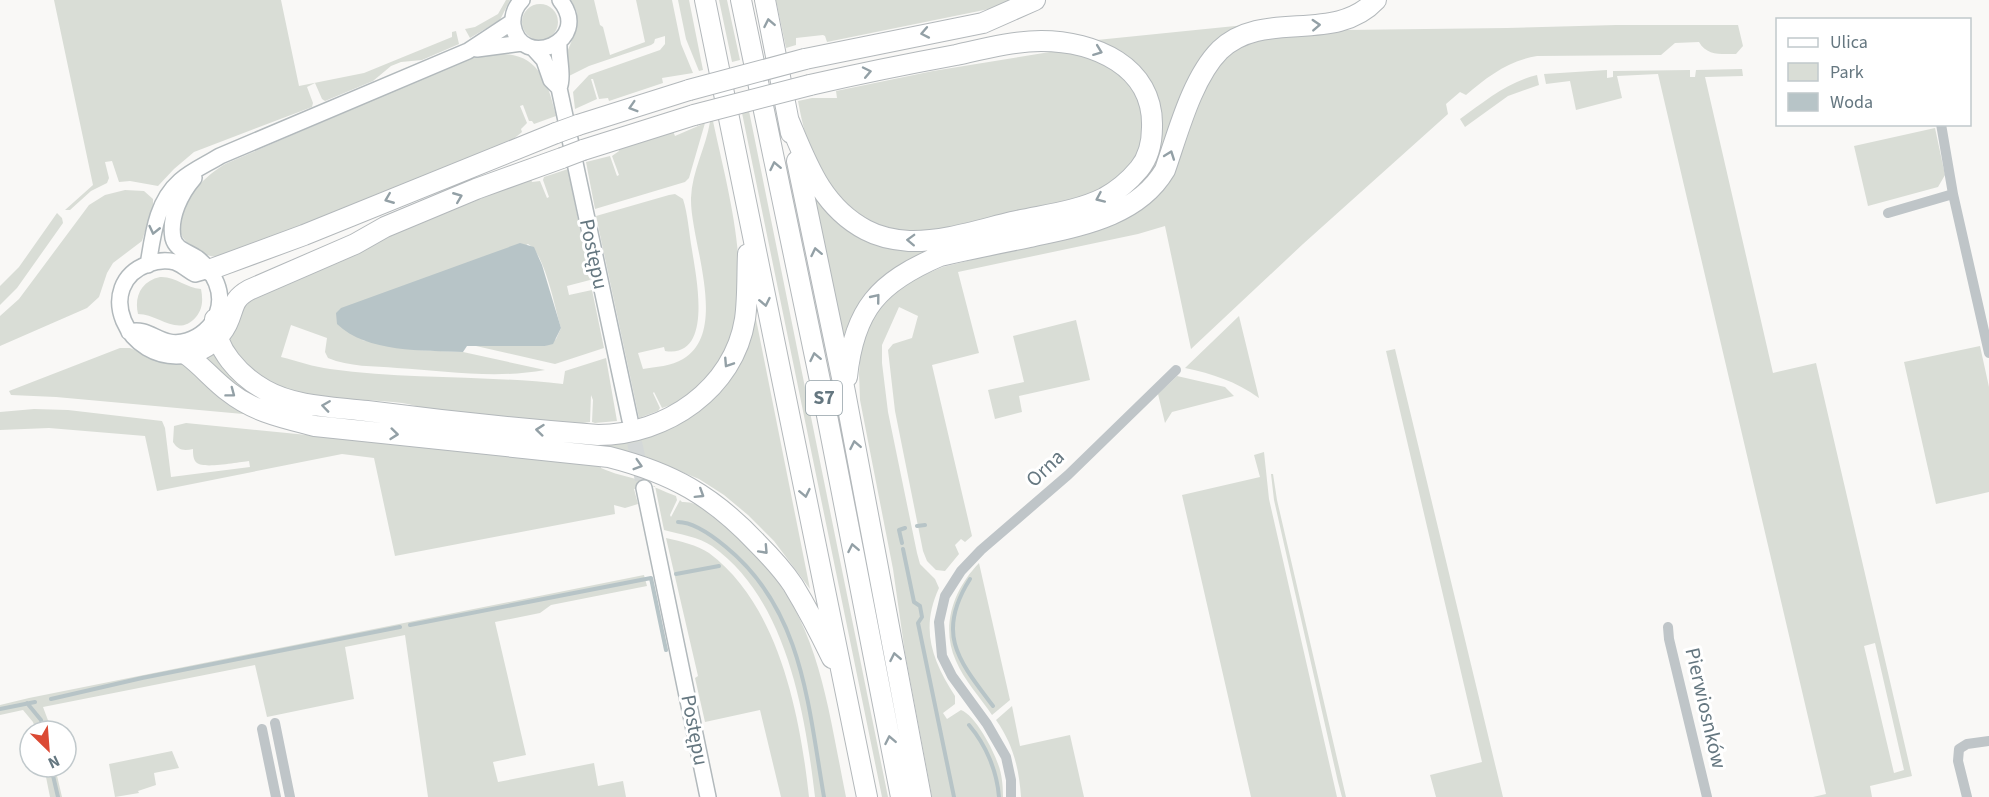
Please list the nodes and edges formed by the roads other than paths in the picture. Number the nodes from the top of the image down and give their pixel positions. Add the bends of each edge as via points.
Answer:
1 (522, 0) edge
2 (560, 0) edge
3 (705, 0) edge
4 (741, 0) edge
5 (765, 0) edge
6 (1035, 0) edge
7 (1376, 0) edge
8 (512, 22) junction
9 (559, 43) junction
10 (528, 46) junction
11 (468, 51) junction
12 (559, 88) junction
13 (789, 122) junction
14 (1941, 126) edge
15 (203, 166) junction
16 (1953, 194) junction
17 (1888, 213) dead end
18 (749, 224) junction
19 (385, 227) junction
20 (148, 265) junction
21 (209, 270) junction
22 (220, 294) junction
23 (215, 319) junction
24 (129, 332) junction
25 (217, 339) junction
26 (1989, 353) edge
27 (187, 355) junction
28 (1176, 370) dead end
29 (845, 392) junction
30 (630, 420) tunnel mouth
31 (644, 488) tunnel mouth
32 (1668, 627) dead end
33 (843, 679) junction
34 (275, 723) dead end
35 (262, 729) dead end
36 (1989, 741) edge
37 (276, 797) edge
38 (290, 797) edge
39 (708, 797) edge
40 (867, 797) edge
41 (901, 797) edge
42 (921, 797) edge
43 (1011, 797) edge
44 (1707, 797) edge
45 (1967, 797) edge

1 - 8 main road
2 - 9 main road via 569,17
3 - 18 highway, S7
41 -> 4 highway, S7
13 -> 5 highway
6 -> 21 highway, bridge via 982,22 805,59 578,125
29 -> 7 highway via 854,334 864,314 896,278 940,256 1097,221 1129,206 1145,195 1165,170 1195,89 1220,50 1245,33 1259,29 1346,20
8 - 10 main road, Postępu via 514,31
8 - 11 main road
9 - 10 main road via 548,48
9 - 12 main road, Postępu
10 - 11 main road via 506,44
10 - 12 main road, Postępu via 544,60 551,80
11 - 15 main road
12 - 30 main road, Postępu
19 -> 13 highway, bridge via 476,189 694,115 810,85 1001,46 1041,41 1102,51 1137,78 1153,114 1146,160 1122,187 1103,198 971,231 910,241 874,234 843,215 819,188
29 -> 13 highway
14 - 16 street
15 -> 20 main road via 179,182 163,205 154,228
15 - 21 main road via 183,193 174,215 173,237 180,249 199,259
16 - 17 street
16 - 26 street
18 -> 25 highway via 745,318 733,355 694,403 667,420 636,432 561,432 296,401 252,382 238,370
18 -> 33 highway, S7
19 - 22 highway via 359,233
19 - 25 highway via 243,294 234,303 227,325
20 - 21 main road via 173,262 195,274
20 - 24 main road via 130,276 121,296 121,316
21 - 22 main road
22 - 23 main road
23 - 24 main road via 201,333 180,342 166,342 140,330
23 - 25 highway
24 - 27 main road via 151,351
25 - 27 highway
27 -> 33 highway via 237,398 277,417 315,426 609,457 676,481 723,509 770,556 792,584
28 - 43 street, Orna via 1068,475 981,550 960,571 945,596 939,622 942,656 1006,757
42 -> 29 highway
31 - 39 main road, Postępu
32 - 44 street, Pierwiosnków
33 - 40 highway, S7
34 - 38 street
35 - 37 street
36 - 45 street via 1959,749

